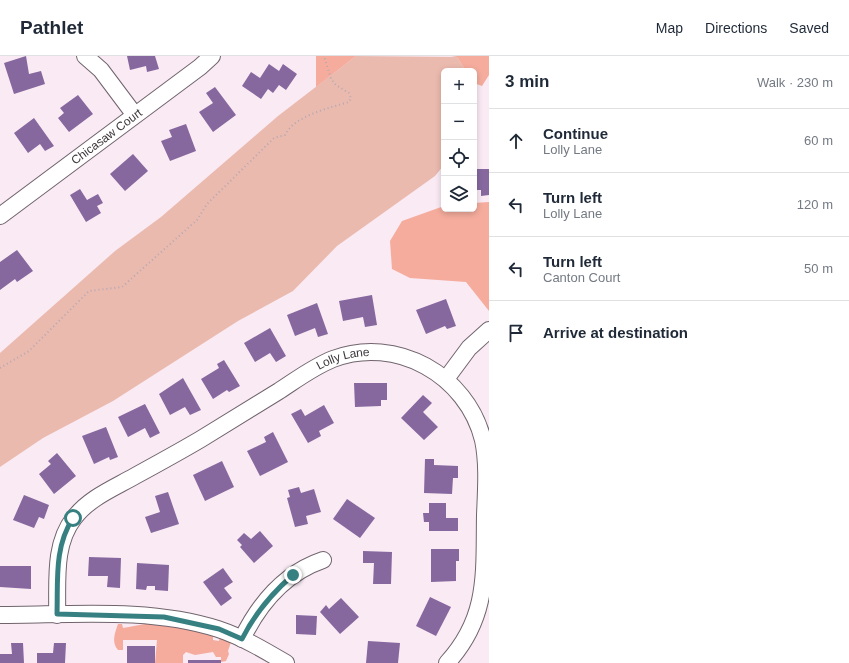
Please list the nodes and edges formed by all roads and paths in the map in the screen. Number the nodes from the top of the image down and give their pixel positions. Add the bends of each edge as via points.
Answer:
1 (85, 56) edge
2 (212, 56) edge
3 (324, 56) edge
4 (134, 114) junction
5 (0, 216) edge
6 (489, 330) edge
7 (0, 368) edge
8 (446, 379) junction
9 (323, 560) dead end
10 (57, 614) junction
11 (0, 615) edge
12 (242, 639) junction
13 (286, 663) edge
14 (447, 663) edge

1 - 4 street via 101,70
2 - 4 street, Chicasaw Court
3 - 7 path via 331,79 349,93 349,102 314,113 288,128 285,135 274,138 207,204 197,220 122,287 89,291 29,351
4 - 5 street, Chicasaw Court
6 - 8 street via 469,348
8 - 10 street, Lolly Lane via 421,363 394,354 365,352 333,359 161,462 92,500 73,518 62,541 58,559
8 - 14 street, Lolly Lane via 466,402 476,420 483,439 486,460 484,588 481,605 469,636
9 - 12 street via 293,575 276,590 256,612
10 - 11 street
10 - 12 street via 164,617 207,626
12 - 13 street

